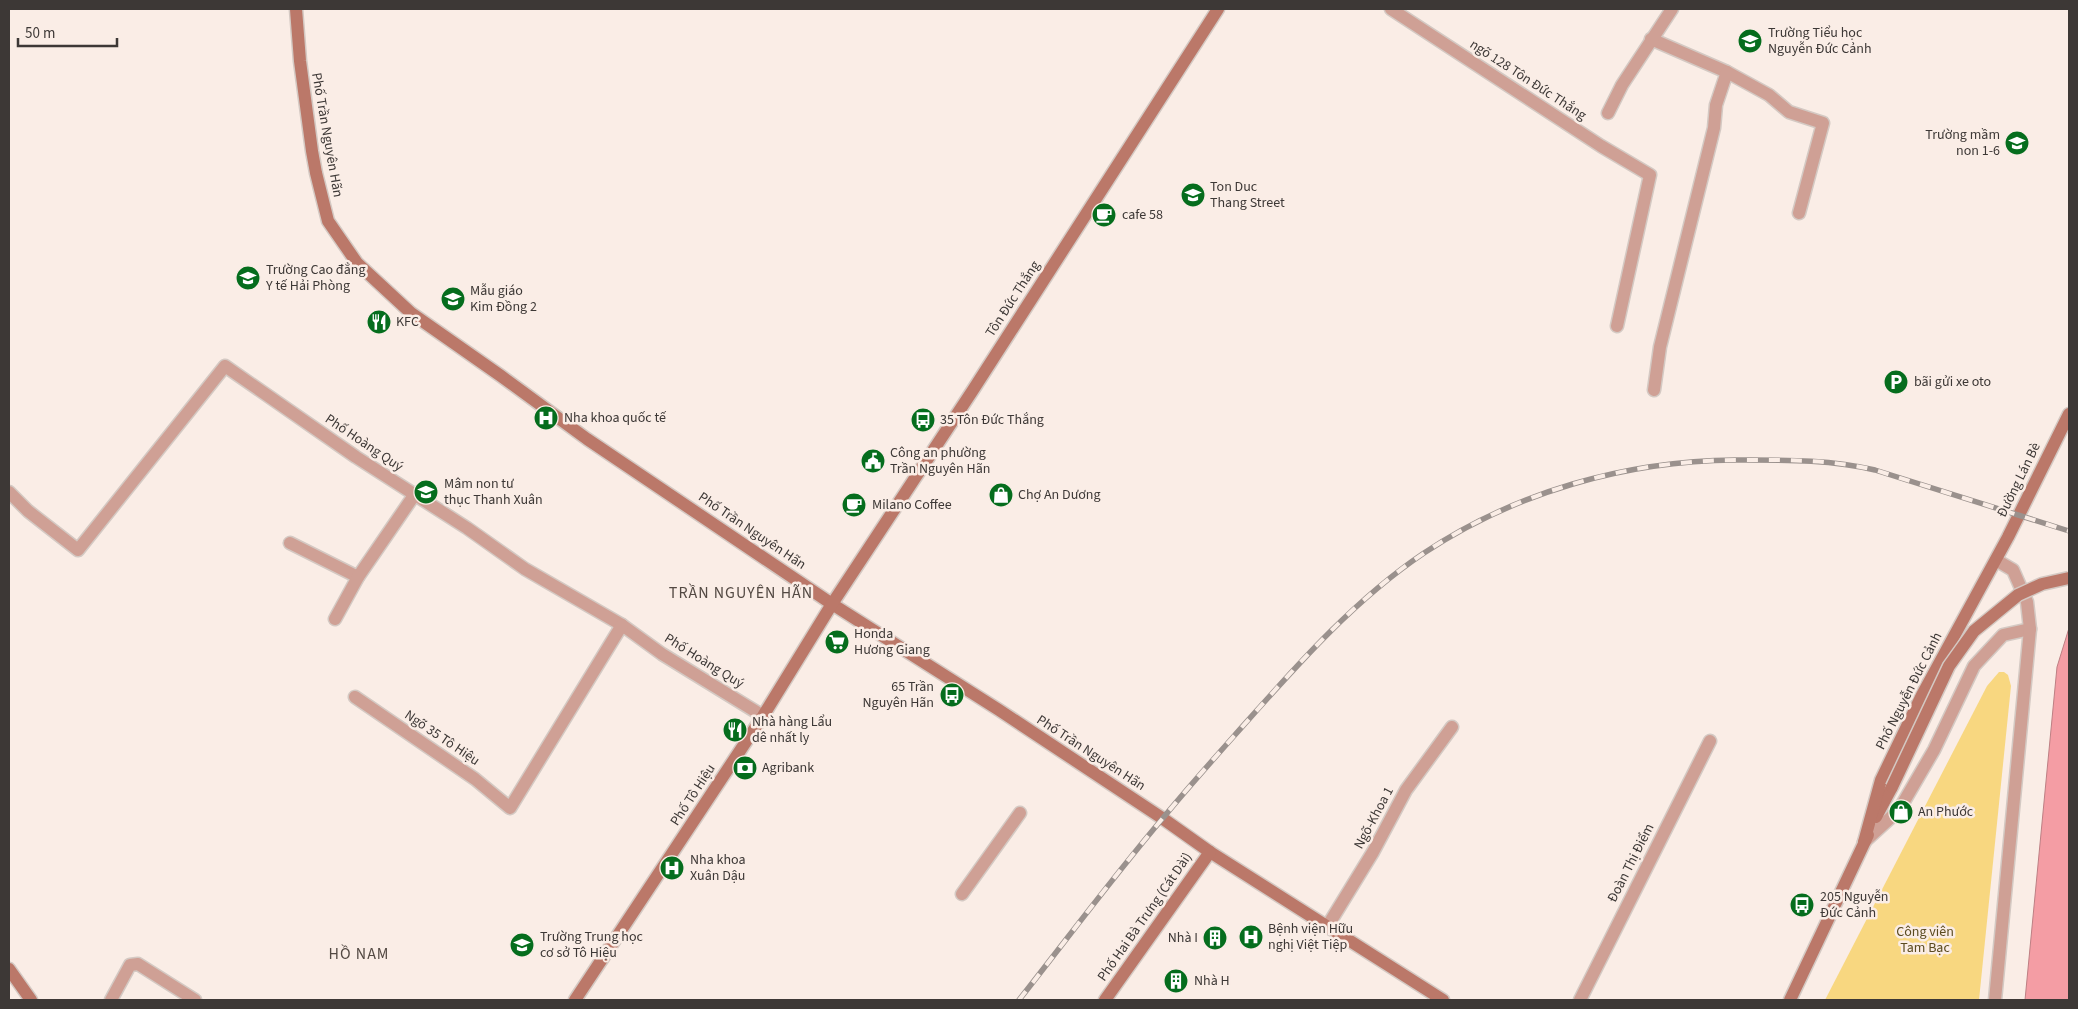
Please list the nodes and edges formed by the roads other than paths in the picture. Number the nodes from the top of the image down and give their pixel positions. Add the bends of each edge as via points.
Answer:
1 (296, 9) edge
2 (1218, 9) edge
3 (1392, 9) edge
4 (1672, 9) edge
5 (1651, 39) junction
6 (1727, 72) junction
7 (1608, 113) dead end
8 (1799, 213) dead end
9 (1617, 326) dead end
10 (1654, 390) dead end
11 (2069, 414) edge
12 (9, 492) edge
13 (415, 494) junction
14 (290, 543) dead end
15 (1996, 560) junction
16 (358, 577) junction
17 (2069, 578) edge
18 (832, 604) junction
19 (335, 619) dead end
20 (622, 625) junction
21 (2030, 629) junction
22 (355, 697) dead end
23 (763, 716) junction
24 (1452, 727) dead end
25 (1710, 741) dead end
26 (1020, 813) dead end
27 (1864, 842) junction
28 (1210, 852) junction
29 (962, 894) dead end
30 (1327, 926) junction
31 (9, 969) edge
32 (31, 1000) edge
33 (111, 1000) edge
34 (195, 1000) edge
35 (575, 1000) edge
36 (1105, 1000) edge
37 (1443, 1000) edge
38 (1580, 1000) edge
39 (1790, 1000) edge
40 (1995, 1000) edge

1 - 18 main road, Phố Trần Nguyên Hãn via 316,173 328,221 357,264 411,313 587,439
2 - 18 main road, Tôn Đức Thắng
3 - 9 street, ngõ 128 Tôn Đức Thắng via 1650,175
4 - 5 street
5 - 6 street
5 - 7 street
6 - 8 street via 1769,96 1789,112 1823,123
6 - 10 street via 1716,105 1714,128 1660,347
11 - 15 main road, Đường Lán Bè
12 - 13 street, Phố Hoàng Quý via 78,550 225,366 356,458
13 - 16 street
13 - 20 street, Phố Hoàng Quý via 525,569
14 - 16 street
15 - 21 street via 2013,570 2028,602
15 - 27 main road, Phố Nguyễn Đức Cảnh via 1922,695 1881,780
16 - 19 street
17 - 27 main road, Phố Nguyễn Đức Cảnh, bridge via 2042,584 2018,595 1974,631 1949,666
18 - 23 main road, Phố Tô Hiệu
18 - 28 main road, Phố Trần Nguyên Hãn via 999,710
20 - 22 street, Ngõ 35 Tô Hiệu via 510,808 475,779
20 - 23 street, Phố Hoàng Quý via 662,654
21 - 27 street via 2003,636 1974,666 1934,750 1899,810
21 - 40 street
23 - 35 main road, Phố Tô Hiệu
24 - 30 street, Ngõ-Khoa 1 via 1406,790 1373,852
25 - 38 street, Đoàn Thị Điểm
26 - 29 street
27 - 39 main road, Phố Nguyễn Đức Cảnh
28 - 30 main road, Phố Trần Nguyên Hãn
28 - 36 main road, Phố Hai Bà Trưng (Cát Dài)
30 - 37 main road, Phố Trần Nguyên Hãn
31 - 32 main road
33 - 34 street via 130,965 138,964

